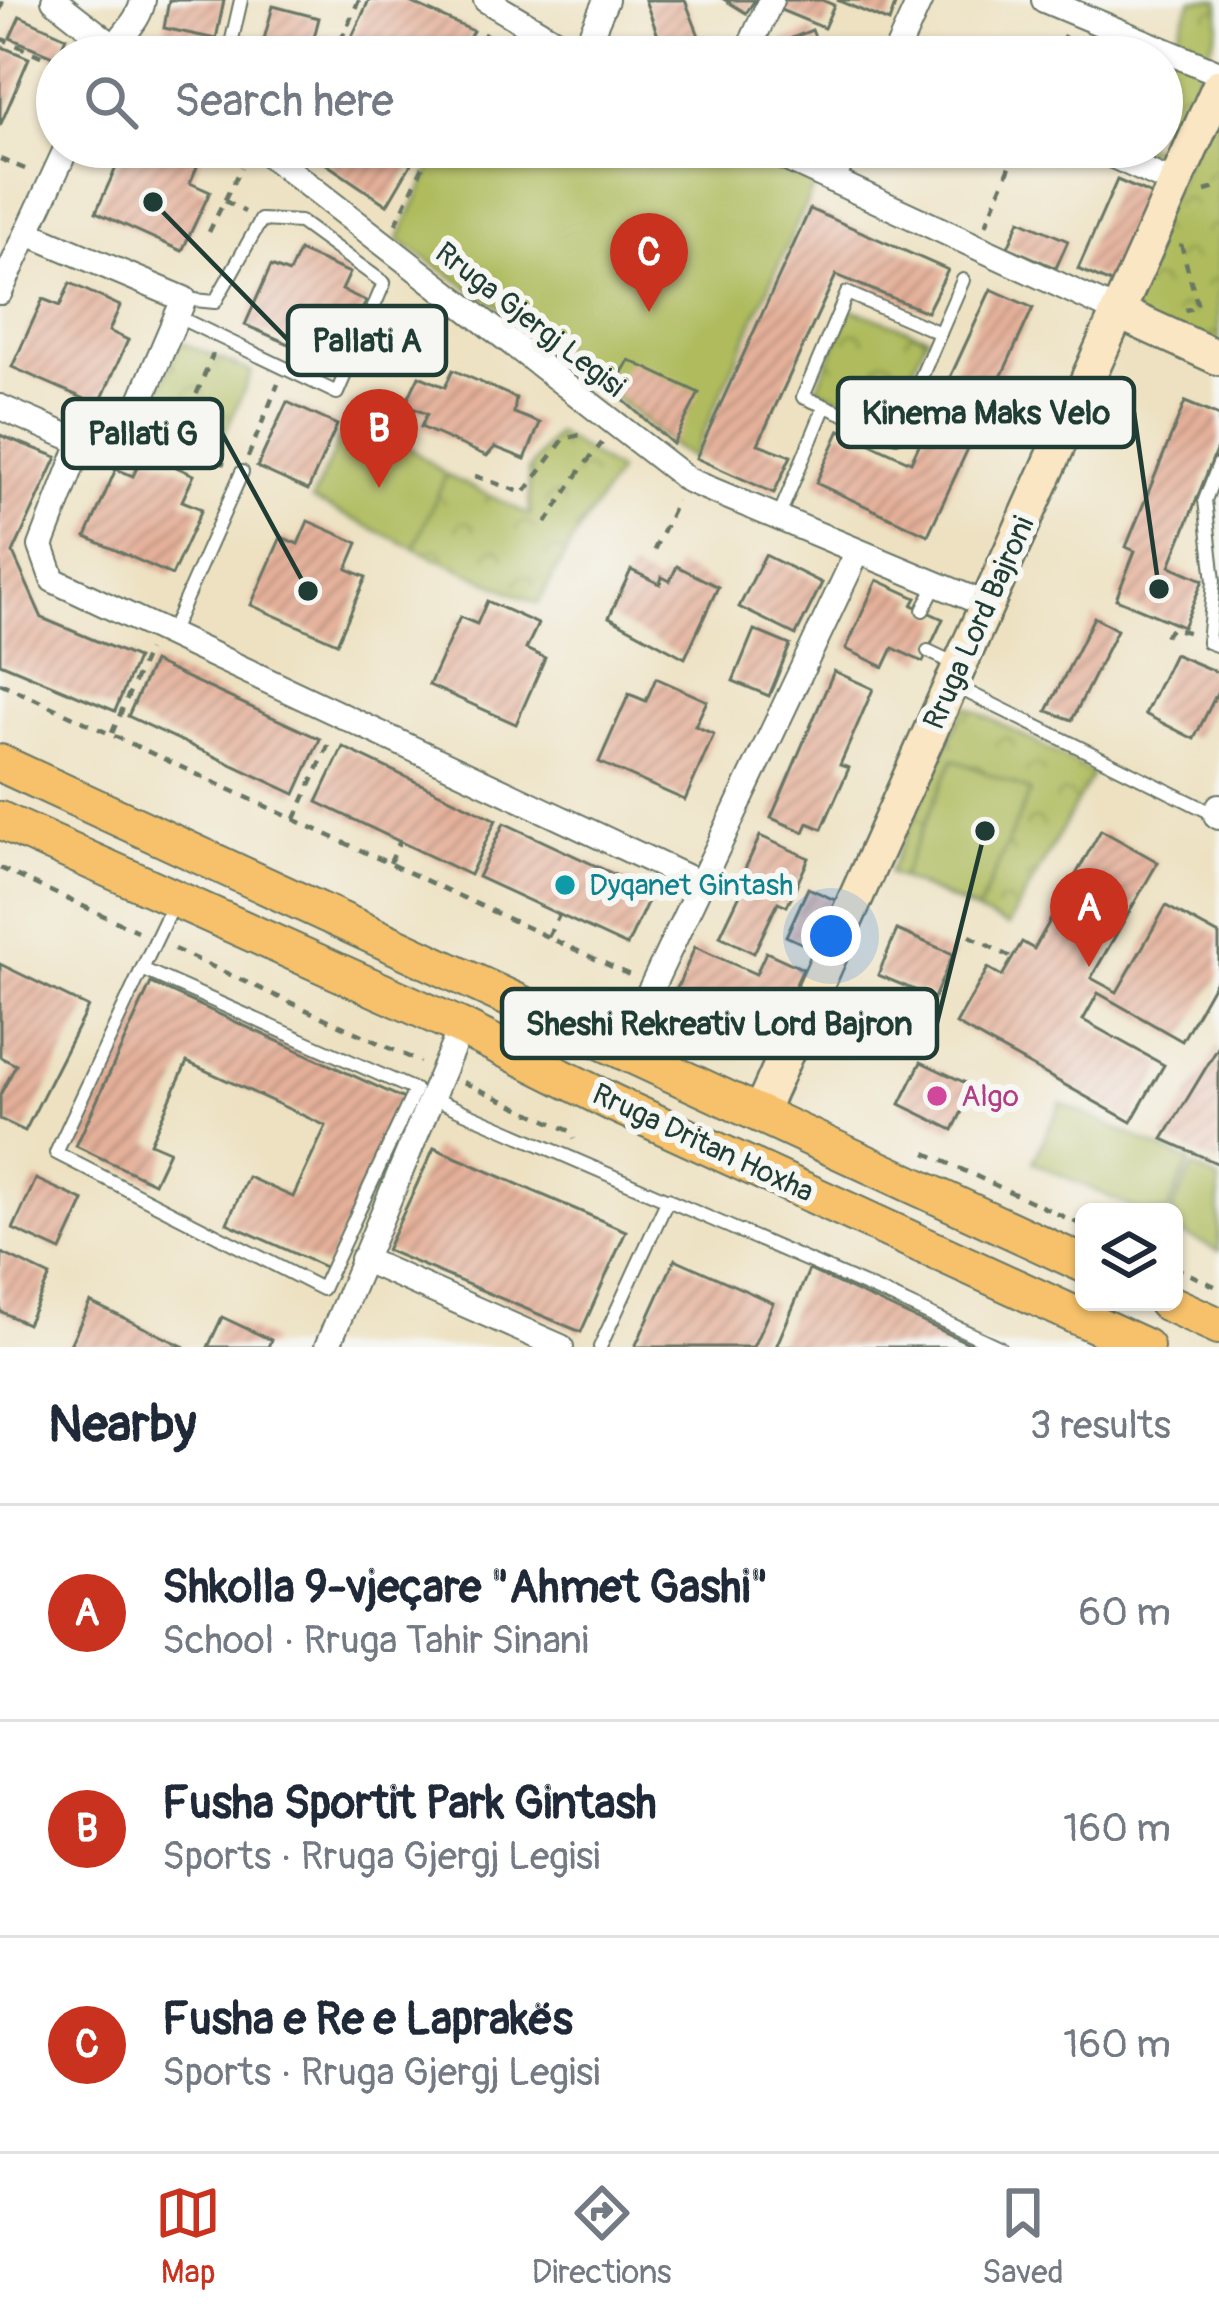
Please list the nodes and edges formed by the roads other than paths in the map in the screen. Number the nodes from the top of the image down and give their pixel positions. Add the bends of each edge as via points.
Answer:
1 (54, 0) edge
2 (143, 0) edge
3 (241, 0) edge
4 (486, 0) edge
5 (606, 0) edge
6 (771, 0) edge
7 (920, 0) edge
8 (1044, 0) edge
9 (95, 36) edge
10 (127, 36) edge
11 (233, 36) edge
12 (546, 36) edge
13 (590, 36) edge
14 (755, 36) edge
15 (904, 36) edge
16 (1122, 36) edge
17 (1183, 61) edge
18 (1219, 73) edge
19 (1219, 86) edge
20 (1183, 167) edge
21 (57, 168) edge
22 (286, 168) edge
23 (806, 168) edge
24 (838, 168) edge
25 (1135, 168) edge
26 (1183, 168) edge
27 (832, 180) junction
28 (1172, 192) junction
29 (28, 233) junction
30 (963, 280) dead end
31 (0, 292) edge
32 (180, 308) junction
33 (1128, 316) junction
34 (940, 333) junction
35 (1219, 358) edge
36 (0, 406) edge
37 (825, 406) junction
38 (81, 442) junction
39 (1219, 464) edge
40 (242, 472) road end
41 (778, 519) junction
42 (857, 553) junction
43 (936, 585) junction
44 (987, 605) junction
45 (923, 610) dead end
46 (164, 632) junction
47 (1219, 646) edge
48 (928, 651) dead end
49 (956, 675) junction
50 (0, 763) edge
51 (1218, 813) edge
52 (0, 820) edge
53 (701, 884) junction
54 (175, 901) junction
55 (142, 969) junction
56 (461, 1028) junction
57 (622, 1050) junction
58 (431, 1098) junction
59 (759, 1114) junction
60 (738, 1160) junction
61 (668, 1199) junction
62 (362, 1259) junction
63 (1075, 1260) edge
64 (1183, 1310) edge
65 (1219, 1326) edge
66 (327, 1347) edge
67 (561, 1347) edge
68 (600, 1347) edge
69 (1000, 1347) edge
70 (1145, 1347) edge

1 - 9 street
2 - 10 street
3 - 11 lane
4 - 12 street
5 - 13 street
6 - 14 street
7 - 15 street
8 - 16 street
17 - 18 street
19 - 20 main road, Rruga Lord Bajroni
21 - 29 street
22 - 41 street, Rruga Gjergj Legisi via 688,479
23 - 27 street
24 - 27 street
25 - 28 street
26 - 28 main road, Rruga Lord Bajroni
27 - 33 street
28 - 33 main road, Rruga Lord Bajroni
29 - 31 street
29 - 32 street
30 - 34 lane
32 - 32 lane via 215,302 261,220 300,222 384,283 337,393 220,338
32 - 38 street via 130,426
33 - 35 main road
33 - 44 main road, Rruga Lord Bajroni
34 - 37 lane via 896,436
34 - 37 lane via 847,293 803,397
36 - 38 street
37 - 41 lane
38 - 46 street via 41,546 53,580
39 - 47 lane via 1205,500 1214,581 1208,642
40 - 46 lane
41 - 42 street, Rruga Gjergj Legisi
42 - 43 street, Rruga Gjergj Legisi
42 - 53 street, Rruga Dritan Hoxha
43 - 44 street, Rruga Gjergj Legisi
43 - 45 lane
44 - 49 main road, Rruga Lord Bajroni
46 - 53 street
48 - 49 lane
49 - 51 lane
49 - 59 main road, Rruga Lord Bajroni
50 - 57 main road, Rruga Dritan Hoxha
52 - 54 main road, Rruga Dritan Hoxha
53 - 57 street, Rruga Dritan Hoxha
54 - 55 lane
54 - 56 main road, Rruga Dritan Hoxha
55 - 55 lane via 56,1153 322,1289 415,1090
56 - 58 street
56 - 60 main road, Rruga Dritan Hoxha
57 - 59 main road, Rruga Dritan Hoxha
58 - 61 lane
58 - 62 street
59 - 60 main road, Rruga Lord Bajroni
59 - 63 main road, Rruga Dritan Hoxha
60 - 70 main road, Rruga Dritan Hoxha
61 - 68 lane
61 - 69 lane
62 - 66 street
62 - 67 street
64 - 65 main road

